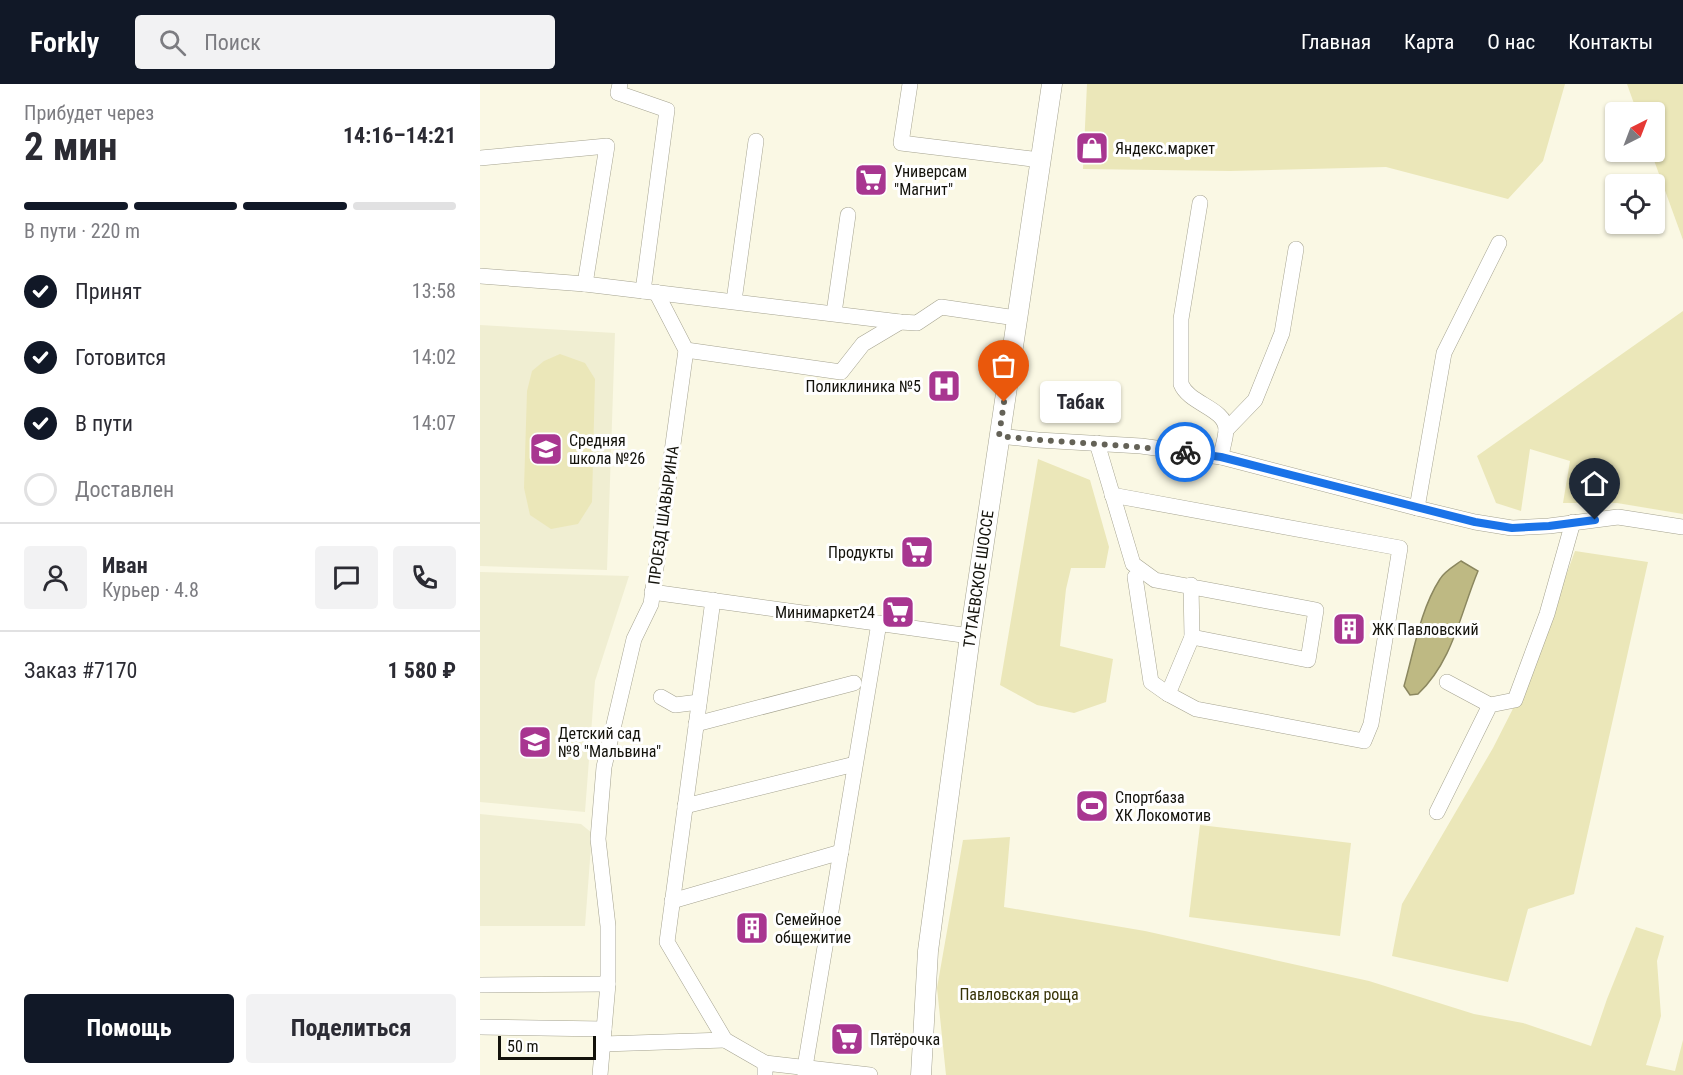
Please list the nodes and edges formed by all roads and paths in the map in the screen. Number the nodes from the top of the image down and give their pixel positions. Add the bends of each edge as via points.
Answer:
1 (620, 84) edge
2 (910, 84) edge
3 (1052, 84) edge
4 (756, 141) dead end
5 (480, 158) edge
6 (1040, 160) junction
7 (1200, 202) dead end
8 (848, 215) dead end
9 (1500, 243) dead end
10 (1296, 249) dead end
11 (480, 276) edge
12 (585, 284) junction
13 (649, 292) junction
14 (734, 301) junction
15 (834, 313) junction
16 (1016, 318) junction
17 (900, 322) junction
18 (686, 350) junction
19 (1226, 430) junction
20 (999, 436) junction
21 (1097, 443) junction
22 (1221, 457) junction
23 (1112, 495) junction
24 (1417, 508) junction
25 (1573, 522) junction
26 (1683, 527) edge
27 (1135, 577) dead end
28 (1191, 585) junction
29 (652, 592) junction
30 (713, 600) junction
31 (879, 623) junction
32 (970, 636) junction
33 (1192, 638) junction
34 (1447, 682) dead end
35 (854, 683) dead end
36 (1168, 694) junction
37 (661, 696) dead end
38 (699, 702) junction
39 (1490, 705) junction
40 (696, 724) junction
41 (855, 764) junction
42 (685, 806) junction
43 (1437, 812) dead end
44 (841, 852) junction
45 (672, 901) junction
46 (608, 984) junction
47 (480, 985) edge
48 (480, 1027) edge
49 (603, 1036) junction
50 (725, 1040) junction
51 (765, 1069) edge
52 (805, 1071) edge
53 (600, 1075) edge
54 (870, 1075) edge
55 (921, 1075) edge

1 - 13 street via 618,93 667,110
2 - 6 street via 901,143
3 - 6 main road, ТУТАЕВСКОЕ ШОССЕ
4 - 14 street
5 - 12 street via 607,146
6 - 16 main road, ТУТАЕВСКОЕ ШОССЕ
7 - 19 street via 1181,319 1181,384 1191,397 1220,416
8 - 15 street
9 - 24 street via 1444,353
10 - 19 street via 1282,333 1255,400
11 - 12 street
12 - 13 street
13 - 14 street
13 - 18 street
14 - 15 street
15 - 17 street
16 - 17 street via 941,308 917,323
16 - 20 main road, ТУТАЕВСКОЕ ШОССЕ
17 - 18 street via 863,344 841,372
18 - 29 street, ПРОЕЗД ШАВЫРИНА
19 - 22 street
20 - 21 street
20 - 32 main road, ТУТАЕВСКОЕ ШОССЕ
21 - 22 street
21 - 23 street
22 - 24 street
23 - 28 street via 1133,564 1155,580
23 - 36 street via 1400,548 1371,724 1364,741 1196,709
24 - 25 street via 1512,528
25 - 26 street via 1618,517
25 - 39 street via 1547,614 1515,700
27 - 36 street via 1151,682
28 - 33 street
28 - 33 street via 1316,610 1308,660
29 - 30 street
29 - 46 street, ПРОЕЗД ШАВЫРИНА via 651,604 634,639 604,767 598,839 608,926
30 - 31 street
30 - 38 street
31 - 32 street
31 - 41 street
32 - 55 main road, ТУТАЕВСКОЕ ШОССЕ via 928,951
33 - 36 street
34 - 39 street
35 - 40 street
37 - 38 street via 675,705
38 - 40 street
39 - 43 street
40 - 42 street
41 - 42 street
41 - 44 street
42 - 45 street
44 - 45 street
44 - 52 street
45 - 50 street via 667,942
46 - 47 street
46 - 49 street, ПРОЕЗД ШАВЫРИНА
48 - 49 street
49 - 50 street
49 - 53 street, ПРОЕЗД ШАВЫРИНА
50 - 51 street
51 - 52 street
52 - 54 street

